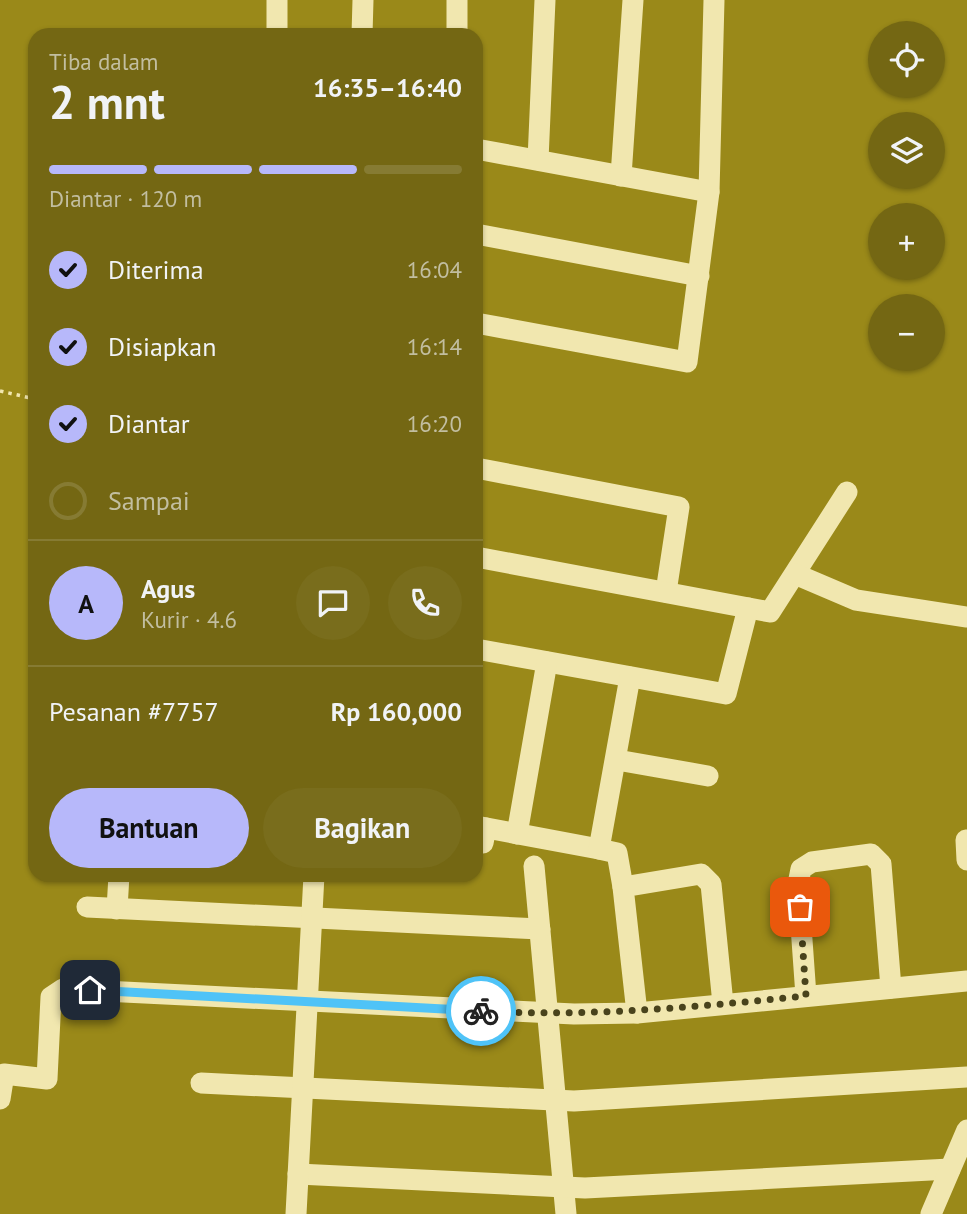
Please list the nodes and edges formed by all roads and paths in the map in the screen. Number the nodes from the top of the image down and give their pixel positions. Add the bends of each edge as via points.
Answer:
1 (277, 0) edge
2 (363, 0) edge
3 (457, 0) edge
4 (545, 0) edge
5 (633, 0) edge
6 (714, 0) edge
7 (277, 28) edge
8 (362, 28) edge
9 (457, 28) edge
10 (483, 150) edge
11 (538, 160) junction
12 (621, 176) junction
13 (709, 192) junction
14 (483, 235) edge
15 (698, 276) junction
16 (483, 324) edge
17 (0, 391) edge
18 (28, 397) edge
19 (483, 469) edge
20 (847, 492) dead end
21 (483, 558) edge
22 (794, 574) junction
23 (666, 592) junction
24 (748, 608) junction
25 (967, 617) edge
26 (483, 650) edge
27 (547, 662) junction
28 (630, 677) junction
29 (617, 760) junction
30 (708, 776) dead end
31 (483, 832) edge
32 (517, 834) junction
33 (599, 849) junction
34 (534, 866) dead end
35 (119, 882) edge
36 (314, 882) edge
37 (623, 887) junction
38 (87, 907) dead end
39 (117, 909) junction
40 (312, 918) junction
41 (540, 929) junction
42 (967, 981) edge
43 (891, 988) junction
44 (806, 996) junction
45 (307, 1002) junction
46 (723, 1004) junction
47 (637, 1013) junction
48 (547, 1014) junction
49 (967, 1077) edge
50 (201, 1083) dead end
51 (303, 1088) junction
52 (0, 1099) edge
53 (556, 1100) junction
54 (967, 1130) edge
55 (950, 1169) junction
56 (298, 1174) junction
57 (564, 1187) junction
58 (296, 1214) edge
59 (566, 1214) edge
60 (931, 1214) edge

1 - 7 street
2 - 8 street
3 - 9 street
4 - 11 street
5 - 12 street
6 - 13 street
10 - 11 street
11 - 12 street
12 - 13 street
13 - 15 street
14 - 15 street
15 - 16 street via 687,362
17 - 18 path
19 - 23 street via 679,507
20 - 22 street
21 - 23 street
22 - 24 street via 770,612
22 - 25 street via 856,600
23 - 24 street
24 - 28 street via 726,694
26 - 27 street
27 - 28 street
27 - 32 street
28 - 29 street
29 - 30 street
29 - 33 street
31 - 32 street
32 - 33 street
33 - 37 street via 617,853
34 - 41 street
35 - 39 street
36 - 40 street
37 - 46 street via 701,874 711,884
37 - 47 street
38 - 39 street
39 - 40 street
40 - 41 street
40 - 45 street
41 - 48 street
42 - 43 street
43 - 44 street
43 - 44 street via 881,864 871,854 812,862 801,869 798,884
44 - 46 street
45 - 48 street
45 - 51 street
45 - 52 street via 63,989 51,997 47,1079 4,1074
46 - 47 street
47 - 48 street
48 - 53 street
49 - 53 street
50 - 51 street
51 - 53 street
51 - 56 street
53 - 57 street
54 - 55 street
55 - 57 street
55 - 60 street
56 - 57 street
56 - 58 street
57 - 59 street

